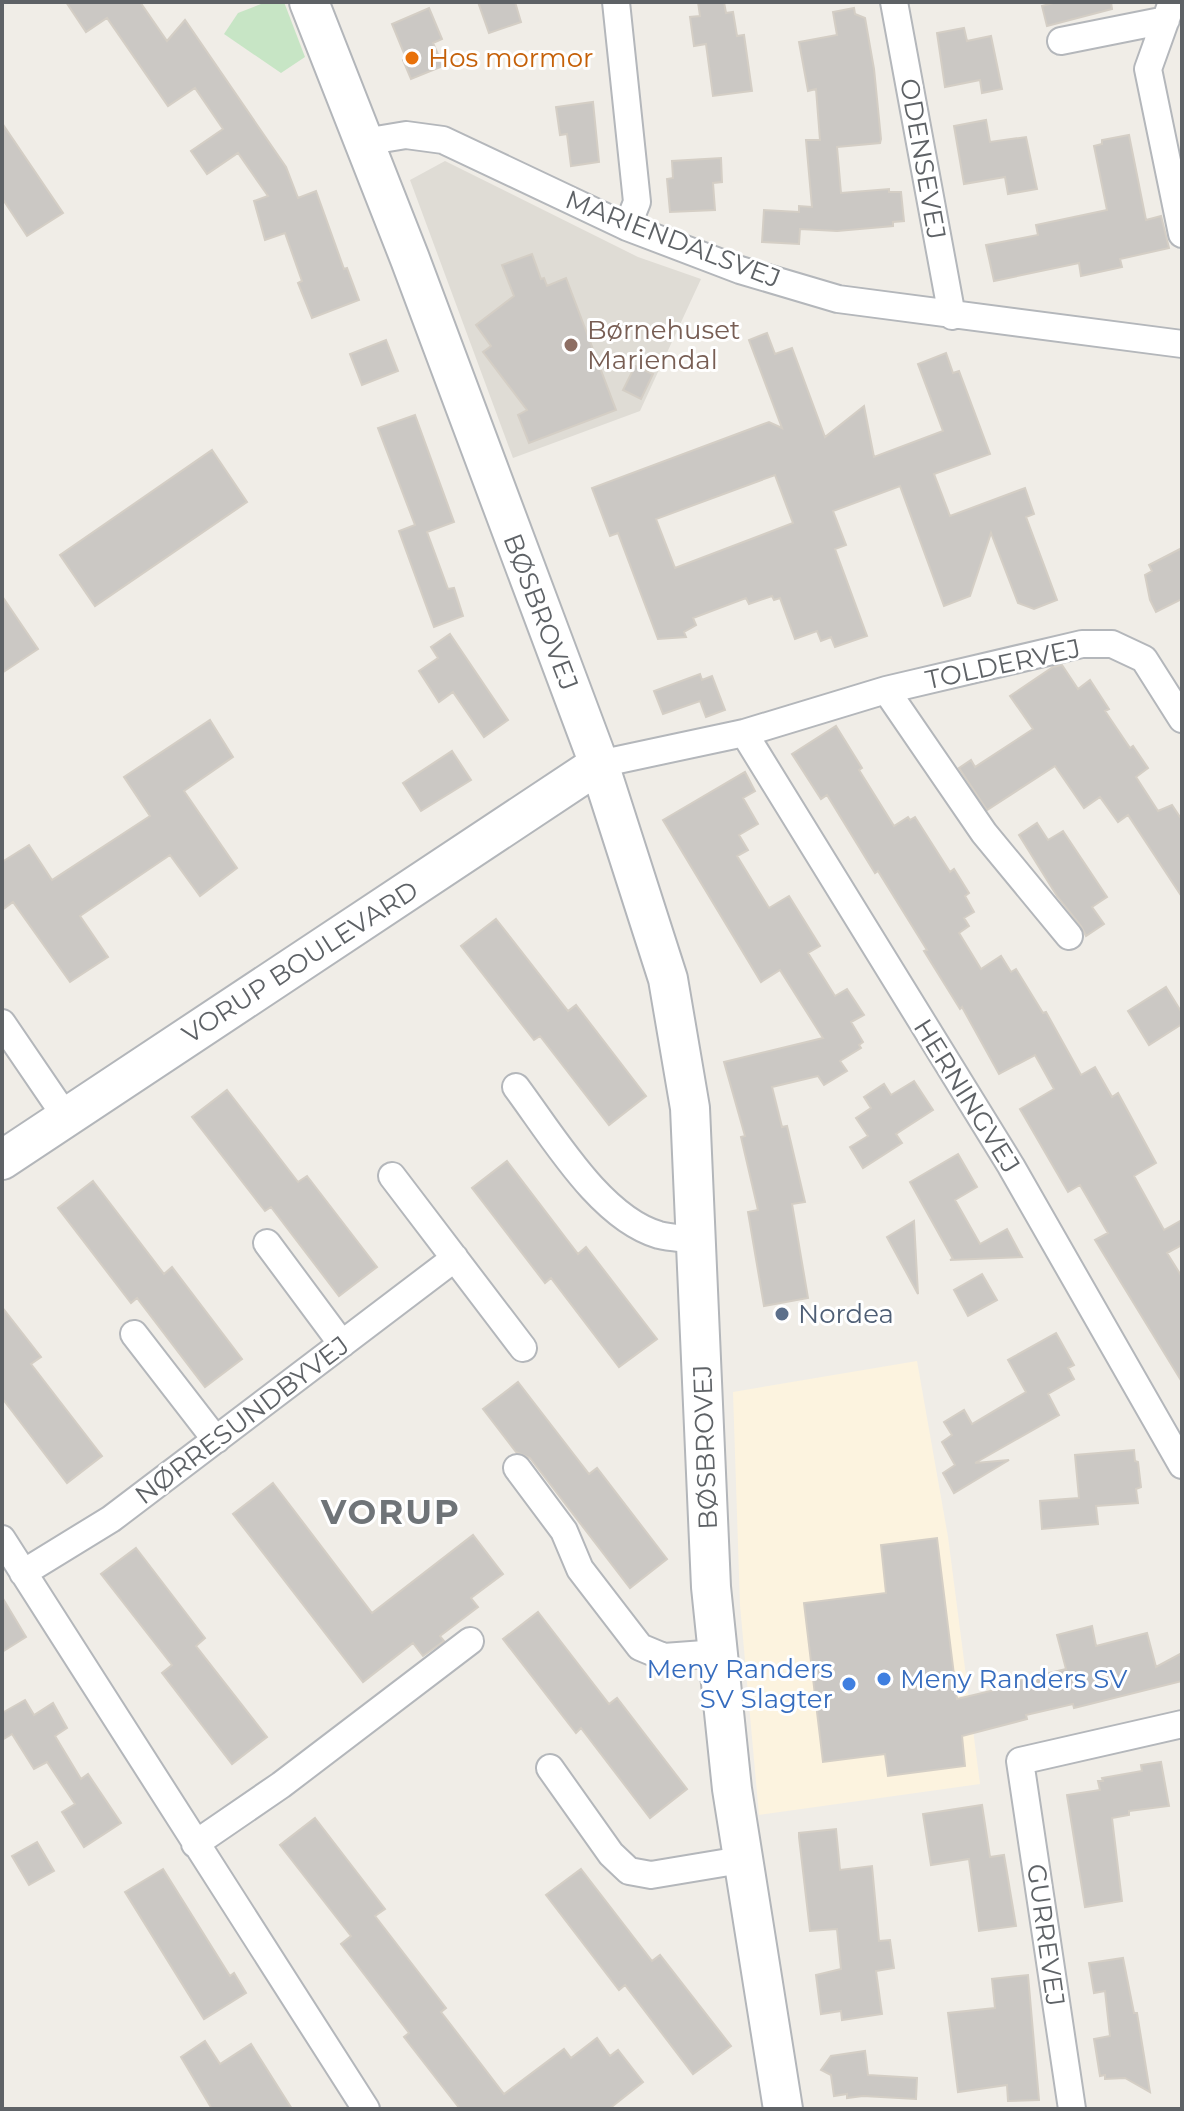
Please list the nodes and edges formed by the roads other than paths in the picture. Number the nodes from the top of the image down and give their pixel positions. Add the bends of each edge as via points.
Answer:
1 (309, 2) edge
2 (616, 2) edge
3 (894, 2) edge
4 (1169, 11) edge
5 (1061, 41) dead end
6 (1182, 43) edge
7 (1156, 49) junction
8 (364, 142) junction
9 (627, 227) junction
10 (1182, 234) edge
11 (952, 316) junction
12 (1182, 344) edge
13 (886, 690) junction
14 (1182, 719) edge
15 (744, 733) junction
16 (599, 764) junction
17 (1069, 936) dead end
18 (2, 1023) edge
19 (516, 1087) dead end
20 (66, 1117) junction
21 (2, 1160) edge
22 (392, 1176) dead end
23 (696, 1240) junction
24 (267, 1243) dead end
25 (455, 1258) junction
26 (134, 1334) dead end
27 (342, 1344) junction
28 (523, 1348) dead end
29 (216, 1440) junction
30 (1182, 1465) edge
31 (517, 1468) dead end
32 (2, 1539) edge
33 (23, 1573) junction
34 (470, 1641) dead end
35 (718, 1653) junction
36 (1182, 1724) edge
37 (550, 1768) dead end
38 (195, 1844) junction
39 (741, 1860) junction
40 (366, 2109) edge
41 (783, 2109) edge
42 (1072, 2109) edge

1 - 8 street, BØSBROVEJ
2 - 9 street via 637,202
3 - 11 street, ODENSEVEJ
4 - 5 street
4 - 7 street
6 - 7 street
7 - 10 street via 1148,69
8 - 9 street, MARIENDALSVEJ via 406,135 443,140
8 - 16 street, BØSBROVEJ
9 - 11 street, MARIENDALSVEJ via 740,270 838,299
11 - 12 street, MARIENDALSVEJ
13 - 14 street, TOLDERVEJ via 1082,644 1112,644 1144,659
13 - 15 street, TOLDERVEJ
13 - 17 street, TOLDERVEJ via 984,833
15 - 16 street, TOLDERVEJ
15 - 30 street, HERNINGVEJ via 1011,1166
16 - 20 street, VORUP BOULEVARD
16 - 23 street, BØSBROVEJ via 668,979 690,1108
18 - 20 street
19 - 23 street via 601,1200 659,1235
20 - 21 street, VORUP BOULEVARD
22 - 25 street
23 - 35 street, BØSBROVEJ
24 - 27 street
25 - 27 street, NØRRESUNDBYVEJ
25 - 28 street
26 - 29 street
27 - 29 street, NØRRESUNDBYVEJ
29 - 33 street, NØRRESUNDBYVEJ via 111,1519
31 - 35 street via 564,1531 580,1569 640,1647 664,1657
32 - 33 street
33 - 38 street
34 - 38 street
35 - 39 street, BØSBROVEJ
36 - 42 street, GURREVEJ via 1020,1761
37 - 39 street via 629,1871 651,1875
38 - 40 street
39 - 41 street, BØSBROVEJ

